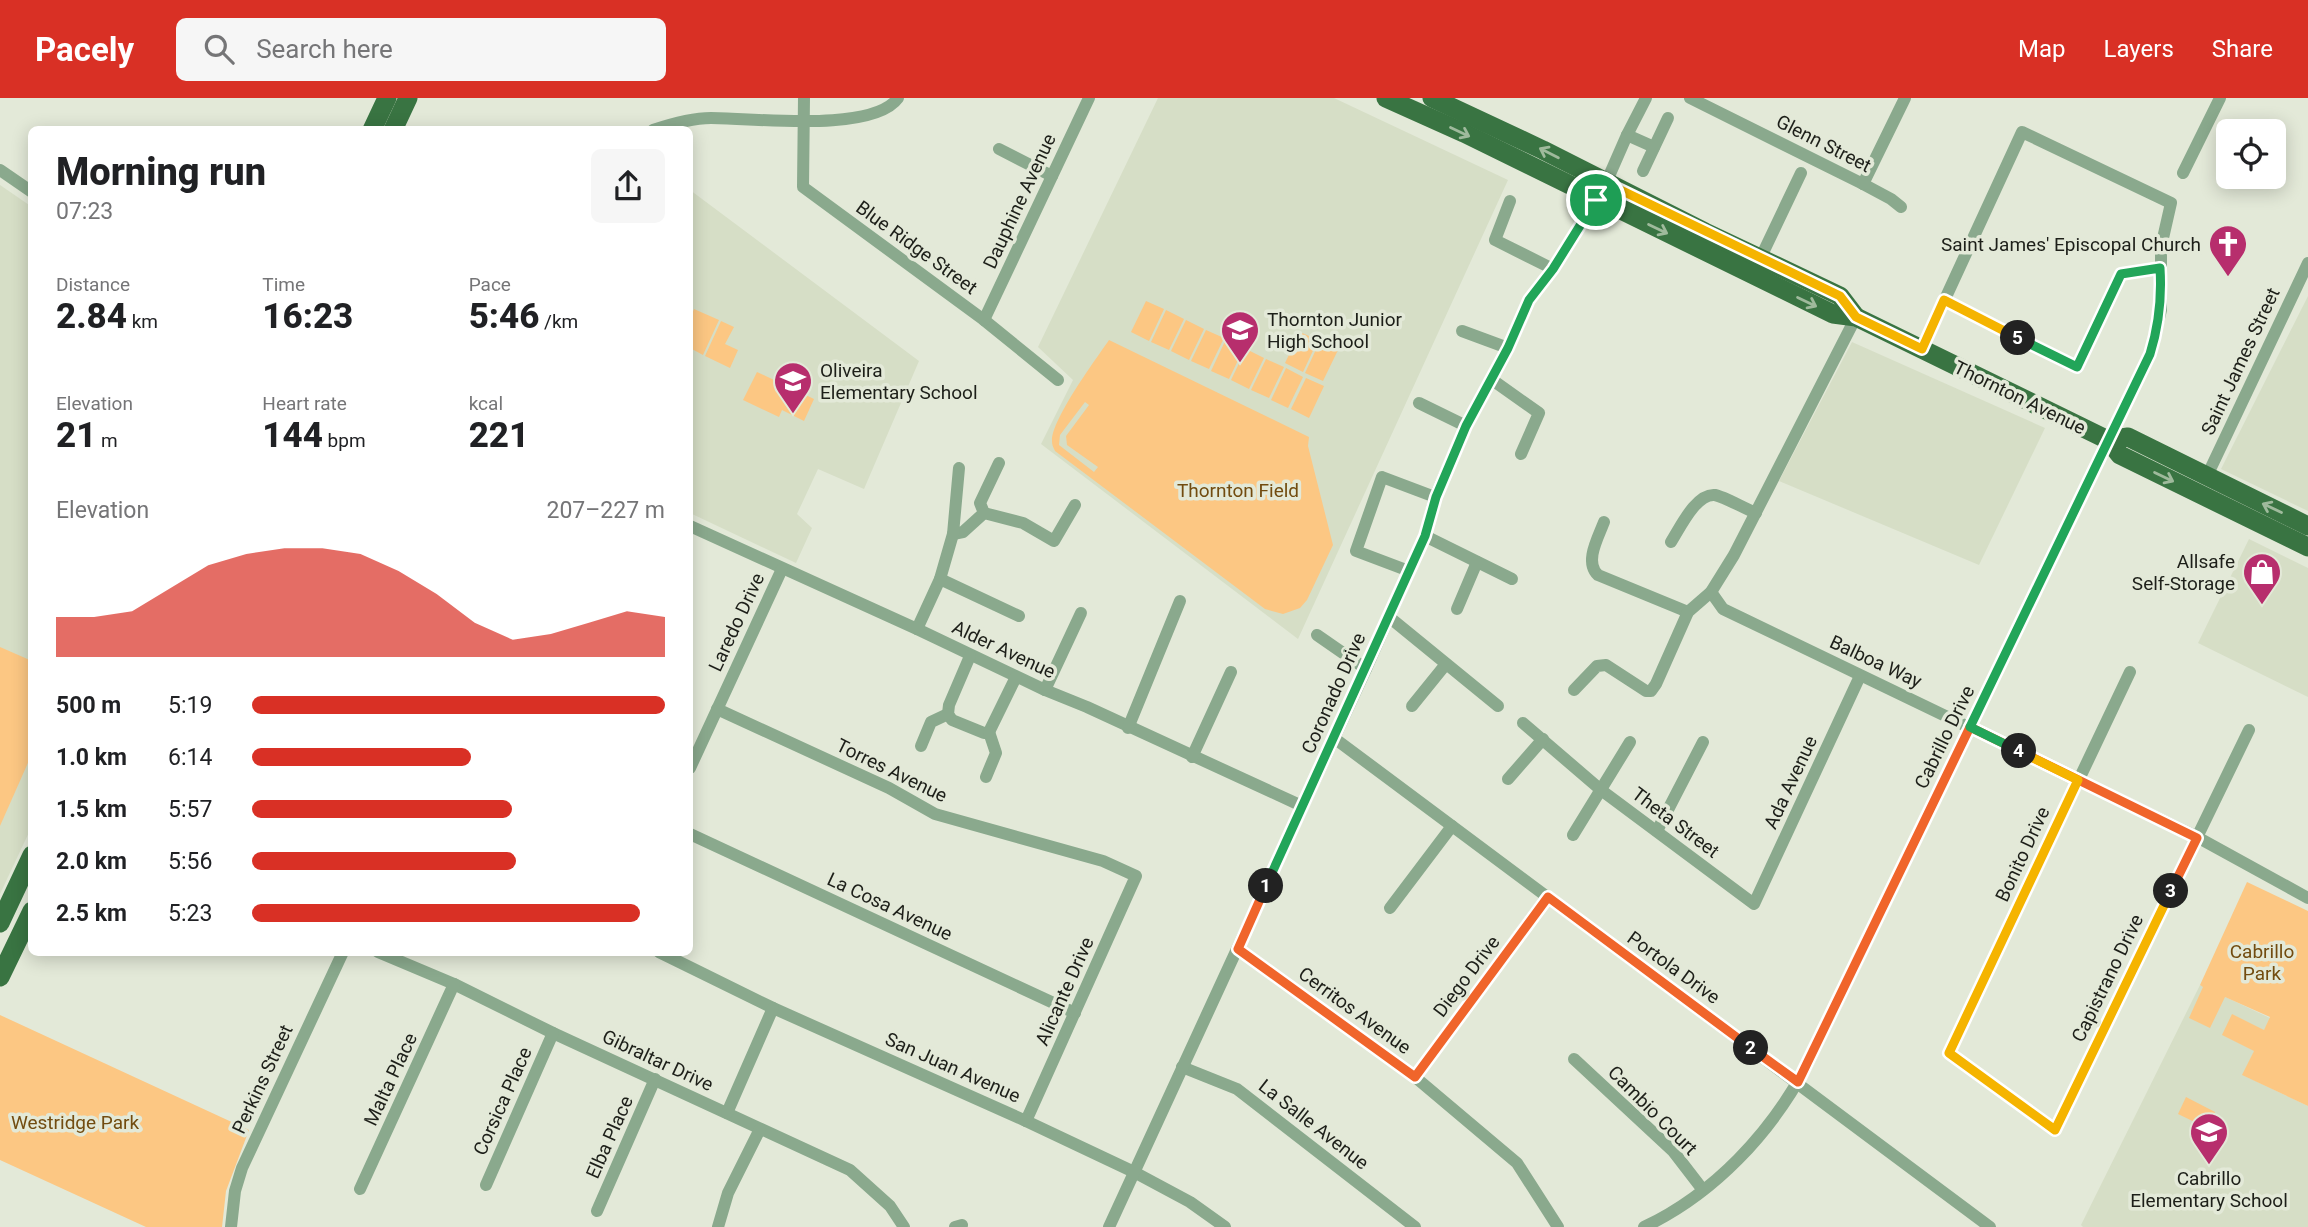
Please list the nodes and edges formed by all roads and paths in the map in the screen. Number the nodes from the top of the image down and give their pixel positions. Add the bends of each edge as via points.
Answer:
1 (387, 98) edge
2 (408, 98) edge
3 (804, 98) edge
4 (898, 98) edge
5 (1088, 98) edge
6 (1386, 98) edge
7 (1432, 98) edge
8 (1646, 98) edge
9 (1690, 98) edge
10 (1905, 98) edge
11 (2220, 98) edge
12 (1668, 118) dead end
13 (804, 121) junction
14 (374, 126) edge
15 (395, 126) edge
16 (664, 126) edge
17 (1627, 135) junction
18 (1654, 147) junction
19 (999, 149) dead end
20 (0, 170) edge
21 (1643, 171) dead end
22 (1801, 173) dead end
23 (2183, 173) dead end
24 (1052, 176) junction
25 (1863, 184) junction
26 (28, 189) edge
27 (1601, 191) junction
28 (1510, 201) dead end
29 (1901, 207) dead end
30 (1761, 257) junction
31 (2308, 263) edge
32 (2160, 268) junction
33 (1553, 269) junction
34 (1944, 300) junction
35 (1856, 317) junction
36 (984, 320) junction
37 (1462, 331) dead end
38 (1508, 348) junction
39 (1922, 349) junction
40 (1491, 379) junction
41 (1058, 380) dead end
42 (1419, 403) dead end
43 (1466, 426) junction
44 (2108, 440) junction
45 (1521, 454) dead end
46 (999, 463) dead end
47 (959, 468) dead end
48 (2207, 476) junction
49 (1436, 497) junction
50 (1075, 505) dead end
51 (984, 513) junction
52 (1756, 513) junction
53 (1604, 522) dead end
54 (2308, 526) edge
55 (693, 527) edge
56 (953, 534) junction
57 (1425, 536) junction
58 (1671, 542) dead end
59 (2308, 547) edge
60 (1477, 562) junction
61 (782, 569) junction
62 (1409, 571) junction
63 (940, 579) junction
64 (1512, 579) dead end
65 (1711, 592) junction
66 (1180, 601) dead end
67 (1457, 609) dead end
68 (1688, 612) junction
69 (1082, 613) dead end
70 (1019, 616) dead end
71 (1389, 617) junction
72 (917, 629) junction
73 (1317, 635) dead end
74 (970, 656) junction
75 (1446, 664) junction
76 (1366, 669) junction
77 (1231, 672) dead end
78 (2130, 672) dead end
79 (1860, 676) junction
80 (1016, 677) junction
81 (1574, 690) dead end
82 (1045, 691) junction
83 (1412, 706) dead end
84 (1498, 706) dead end
85 (717, 709) junction
86 (948, 714) junction
87 (1522, 723) dead end
88 (1128, 727) junction
89 (1970, 727) junction
90 (2249, 730) dead end
91 (989, 732) junction
92 (1334, 738) junction
93 (1543, 739) junction
94 (1630, 742) dead end
95 (1703, 742) dead end
96 (921, 746) dead end
97 (1192, 757) junction
98 (693, 761) edge
99 (986, 777) dead end
100 (1508, 779) dead end
101 (2078, 780) junction
102 (1601, 790) junction
103 (1303, 806) junction
104 (1452, 826) junction
105 (1657, 831) junction
106 (693, 835) edge
107 (1573, 835) dead end
108 (2197, 838) junction
109 (28, 864) edge
110 (1136, 876) joint
111 (1548, 897) junction
112 (2308, 898) edge
113 (1754, 904) joint
114 (1390, 908) dead end
115 (28, 919) edge
116 (0, 923) edge
117 (1238, 949) junction
118 (341, 956) edge
119 (388, 956) edge
120 (667, 956) edge
121 (0, 977) edge
122 (454, 984) junction
123 (773, 1008) junction
124 (1075, 1013) junction
125 (553, 1033) junction
126 (1574, 1059) dead end
127 (1182, 1067) junction
128 (1415, 1077) junction
129 (655, 1079) junction
130 (1798, 1082) junction
131 (727, 1112) junction
132 (1026, 1121) junction
133 (760, 1129) junction
134 (2055, 1130) joint
135 (1134, 1172) junction
136 (486, 1185) dead end
137 (360, 1189) dead end
138 (1703, 1190) junction
139 (597, 1211) dead end
140 (231, 1227) edge
141 (718, 1227) edge
142 (904, 1227) edge
143 (1108, 1227) edge
144 (1225, 1227) edge
145 (1415, 1227) edge
146 (1558, 1227) edge
147 (1644, 1227) edge
148 (1990, 1227) edge

1 - 14 main road
2 - 15 main road
3 - 13 street
4 - 13 street via 892,106 838,121
5 - 24 street, Dauphine Avenue
6 -> 27 main road, Thornton Avenue
27 -> 7 main road, Thornton Avenue via 1543,150
8 - 17 street, Coronado Drive
9 - 25 street, Glenn Street
10 - 25 street
11 - 23 street
12 - 18 street
13 - 16 street via 708,118
13 - 36 street, Blue Ridge Street via 803,187
17 - 18 street
17 - 27 street, Coronado Drive
18 - 21 street
19 - 24 street
20 - 26 street
22 - 30 street
24 - 36 street, Dauphine Avenue
25 - 29 street, Glenn Street
27 - 30 main road, Thornton Avenue
27 - 33 street, Coronado Drive
27 -> 35 main road, Thornton Avenue via 1833,314
28 - 33 street via 1495,240
30 - 35 main road, Thornton Avenue via 1840,296
31 - 48 street, Saint James Street
32 - 34 street via 2121,274 2077,367
32 - 34 street, Cabrillo Drive via 2171,203 2022,132
32 - 44 street, Cabrillo Drive via 2157,332
33 - 38 street, Coronado Drive via 1529,300
34 - 39 street
35 - 39 main road, Thornton Avenue
35 - 52 street
36 - 41 street, Blue Ridge Street
37 - 38 street
38 - 40 street, Coronado Drive
39 - 44 main road, Thornton Avenue
40 - 43 street, Coronado Drive
40 - 45 street via 1539,413
42 - 43 street
43 - 49 street, Coronado Drive
44 - 48 main road, Thornton Avenue via 2127,437
44 -> 59 main road, Thornton Avenue via 2120,455
44 - 89 street, Cabrillo Drive
46 - 51 street via 980,503
47 - 56 street
54 -> 48 main road, Thornton Avenue
49 - 57 street, Coronado Drive
49 - 62 street via 1382,477 1356,551
50 - 51 street via 1054,541 1023,523
51 - 56 street via 963,532
52 - 58 street via 1715,495 1706,497 1696,503
52 - 65 street
53 - 68 street via 1591,563 1593,570
55 - 61 street, Alder Avenue
56 - 63 street
57 - 60 street
57 - 62 street, Coronado Drive
60 - 64 street
60 - 67 street
61 - 72 street, Alder Avenue
61 - 85 street, Laredo Drive
62 - 71 street, Coronado Drive
63 - 70 street
63 - 72 street
65 - 68 street
65 - 79 street, Balboa Way via 1723,609
66 - 88 street
68 - 81 street via 1651,691 1606,665 1597,666
69 - 82 street
71 - 75 street
71 - 76 street, Coronado Drive
72 - 74 street, Alder Avenue
73 - 76 street
74 - 80 street, Alder Avenue
74 - 86 street
75 - 83 street
75 - 84 street
76 - 92 street, Coronado Drive
77 - 97 street
78 - 101 street, Bonito Drive
79 - 89 street, Balboa Way
79 - 113 street, Ada Avenue
80 - 82 street, Alder Avenue
80 - 91 street
82 - 88 street, Alder Avenue
85 - 98 street, Laredo Drive
85 - 110 street, Torres Avenue via 935,814 1103,861
86 - 91 street via 952,720
86 - 96 street via 931,722
87 - 93 street, Theta Street
88 - 97 street, Alder Avenue
89 - 101 street, Balboa Way
89 - 130 street, Cabrillo Drive
90 - 108 street, Capistrano Drive
91 - 99 street via 996,753
92 - 103 street, Coronado Drive
92 - 104 street, Portola Drive
93 - 100 street
93 - 102 street, Theta Street
94 - 102 street
95 - 105 street
97 - 103 street, Alder Avenue
101 - 108 street, Balboa Way
101 - 134 street, Bonito Drive via 1949,1053
102 - 105 street, Theta Street
102 - 107 street
103 - 117 street, Coronado Drive
104 - 111 street, Portola Drive
104 - 114 street
105 - 113 street, Theta Street
106 - 124 street, La Cosa Avenue
108 - 112 street, Balboa Way
108 - 134 street, Capistrano Drive
109 - 116 main road
110 - 124 street, Alicante Drive
111 - 128 street, Diego Drive
111 - 130 street, Portola Drive
115 - 121 main road
117 - 127 street, Coronado Drive
117 - 128 street, Cerritos Avenue
118 - 140 street, Perkins Street via 242,1168
119 - 122 street, Gibraltar Drive
120 - 123 street, San Juan Avenue
122 - 125 street, Gibraltar Drive
122 - 137 street, Malta Place
123 - 131 street
123 - 132 street, San Juan Avenue
124 - 132 street, Alicante Drive
125 - 129 street, Gibraltar Drive
125 - 136 street, Corsica Place
126 - 138 street, Cambio Court via 1673,1151
127 - 135 street, Coronado Drive
127 - 145 street, La Salle Avenue via 1237,1089
128 - 146 street, Cerritos Avenue via 1517,1163
129 - 131 street, Gibraltar Drive
129 - 139 street, Elba Place
130 - 138 street, Cabrillo Drive via 1749,1147
130 - 148 street, Portola Drive
131 - 133 street, Gibraltar Drive
132 - 135 street, San Juan Avenue
133 - 141 street via 728,1193
133 - 142 street, Gibraltar Drive via 850,1170 890,1206
135 - 143 street, Coronado Drive
135 - 144 street, San Juan Avenue
138 - 147 street, Cabrillo Drive

